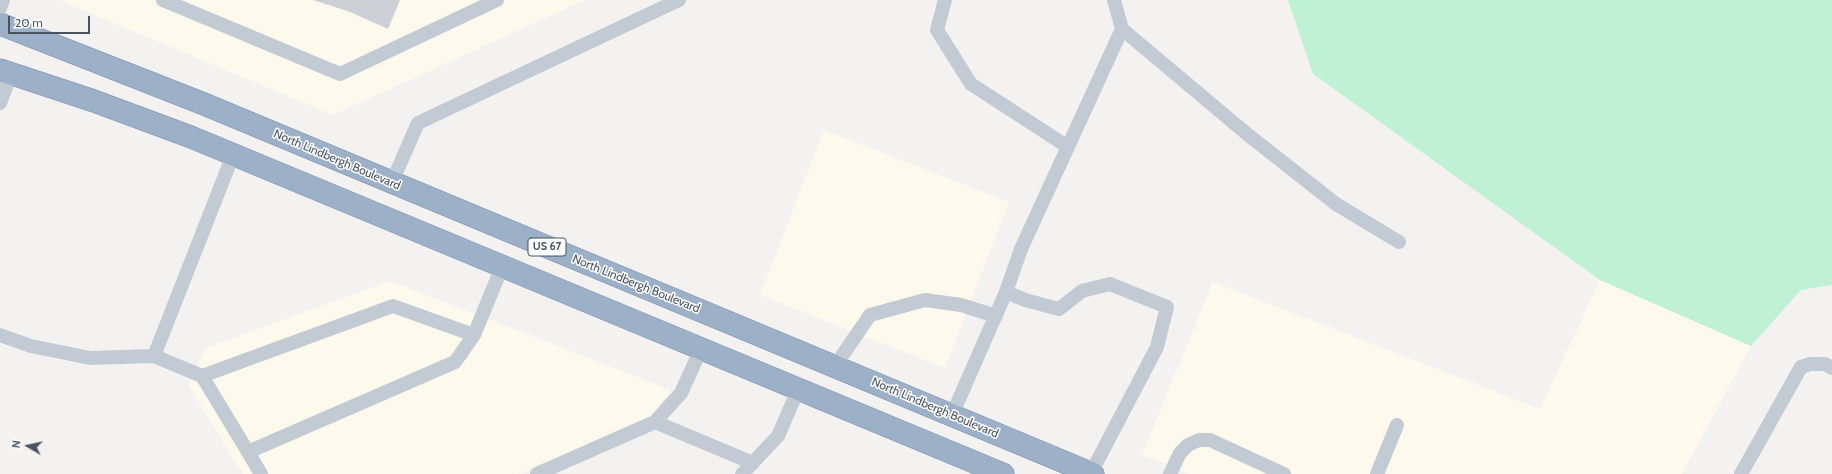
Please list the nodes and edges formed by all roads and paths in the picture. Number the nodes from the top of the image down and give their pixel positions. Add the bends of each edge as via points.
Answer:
1 (3, 0) edge
2 (163, 0) edge
3 (497, 0) edge
4 (679, 0) edge
5 (945, 0) edge
6 (1114, 0) edge
7 (0, 8) edge
8 (0, 24) edge
9 (1122, 29) junction
10 (6, 72) edge
11 (0, 103) edge
12 (1068, 147) junction
13 (233, 155) junction
14 (392, 182) junction
15 (1399, 242) dead end
16 (502, 267) junction
17 (1006, 292) junction
18 (996, 316) junction
19 (0, 335) edge
20 (474, 335) junction
21 (701, 349) junction
22 (154, 356) junction
23 (835, 366) junction
24 (1832, 368) edge
25 (202, 376) junction
26 (798, 390) junction
27 (952, 415) junction
28 (655, 422) junction
29 (1397, 424) dead end
30 (248, 452) junction
31 (753, 463) junction
32 (974, 468) edge
33 (1092, 473) edge
34 (261, 474) edge
35 (537, 474) edge
36 (742, 474) edge
37 (1003, 474) edge
38 (1170, 474) edge
39 (1284, 474) edge
40 (1377, 474) edge
41 (1741, 474) edge

1 - 7 lane
2 - 3 lane via 340,74
4 - 14 lane via 418,123
5 - 12 lane via 937,30 971,84
6 - 9 lane
8 - 14 highway, North Lindbergh Boulevard / US 67 via 204,104
9 - 12 lane
9 - 15 lane via 1247,134 1336,204
10 - 11 lane
10 - 13 highway via 94,101
12 - 17 lane via 1021,249
13 - 16 highway
13 - 22 lane
14 - 23 highway, North Lindbergh Boulevard / US 67
16 - 20 lane
16 - 21 highway
17 - 18 lane
17 - 33 lane via 1059,309 1082,292 1110,284 1167,307 1157,347
18 - 23 lane via 961,305 925,300 870,315
18 - 27 lane
19 - 22 lane via 31,346 90,358
20 - 25 lane via 393,306
20 - 30 lane via 454,362
21 - 26 highway
21 - 28 lane via 681,393
22 - 25 lane
23 - 27 highway, North Lindbergh Boulevard / US 67
24 - 41 lane via 1825,364 1801,367
25 - 30 lane
26 - 31 lane via 778,436
26 - 32 highway
27 - 33 highway, North Lindbergh Boulevard / US 67
28 - 31 lane
28 - 35 lane
29 - 40 lane
30 - 34 lane
31 - 36 lane
32 - 37 highway
38 - 39 lane via 1180,454 1188,445 1199,440 1210,440

